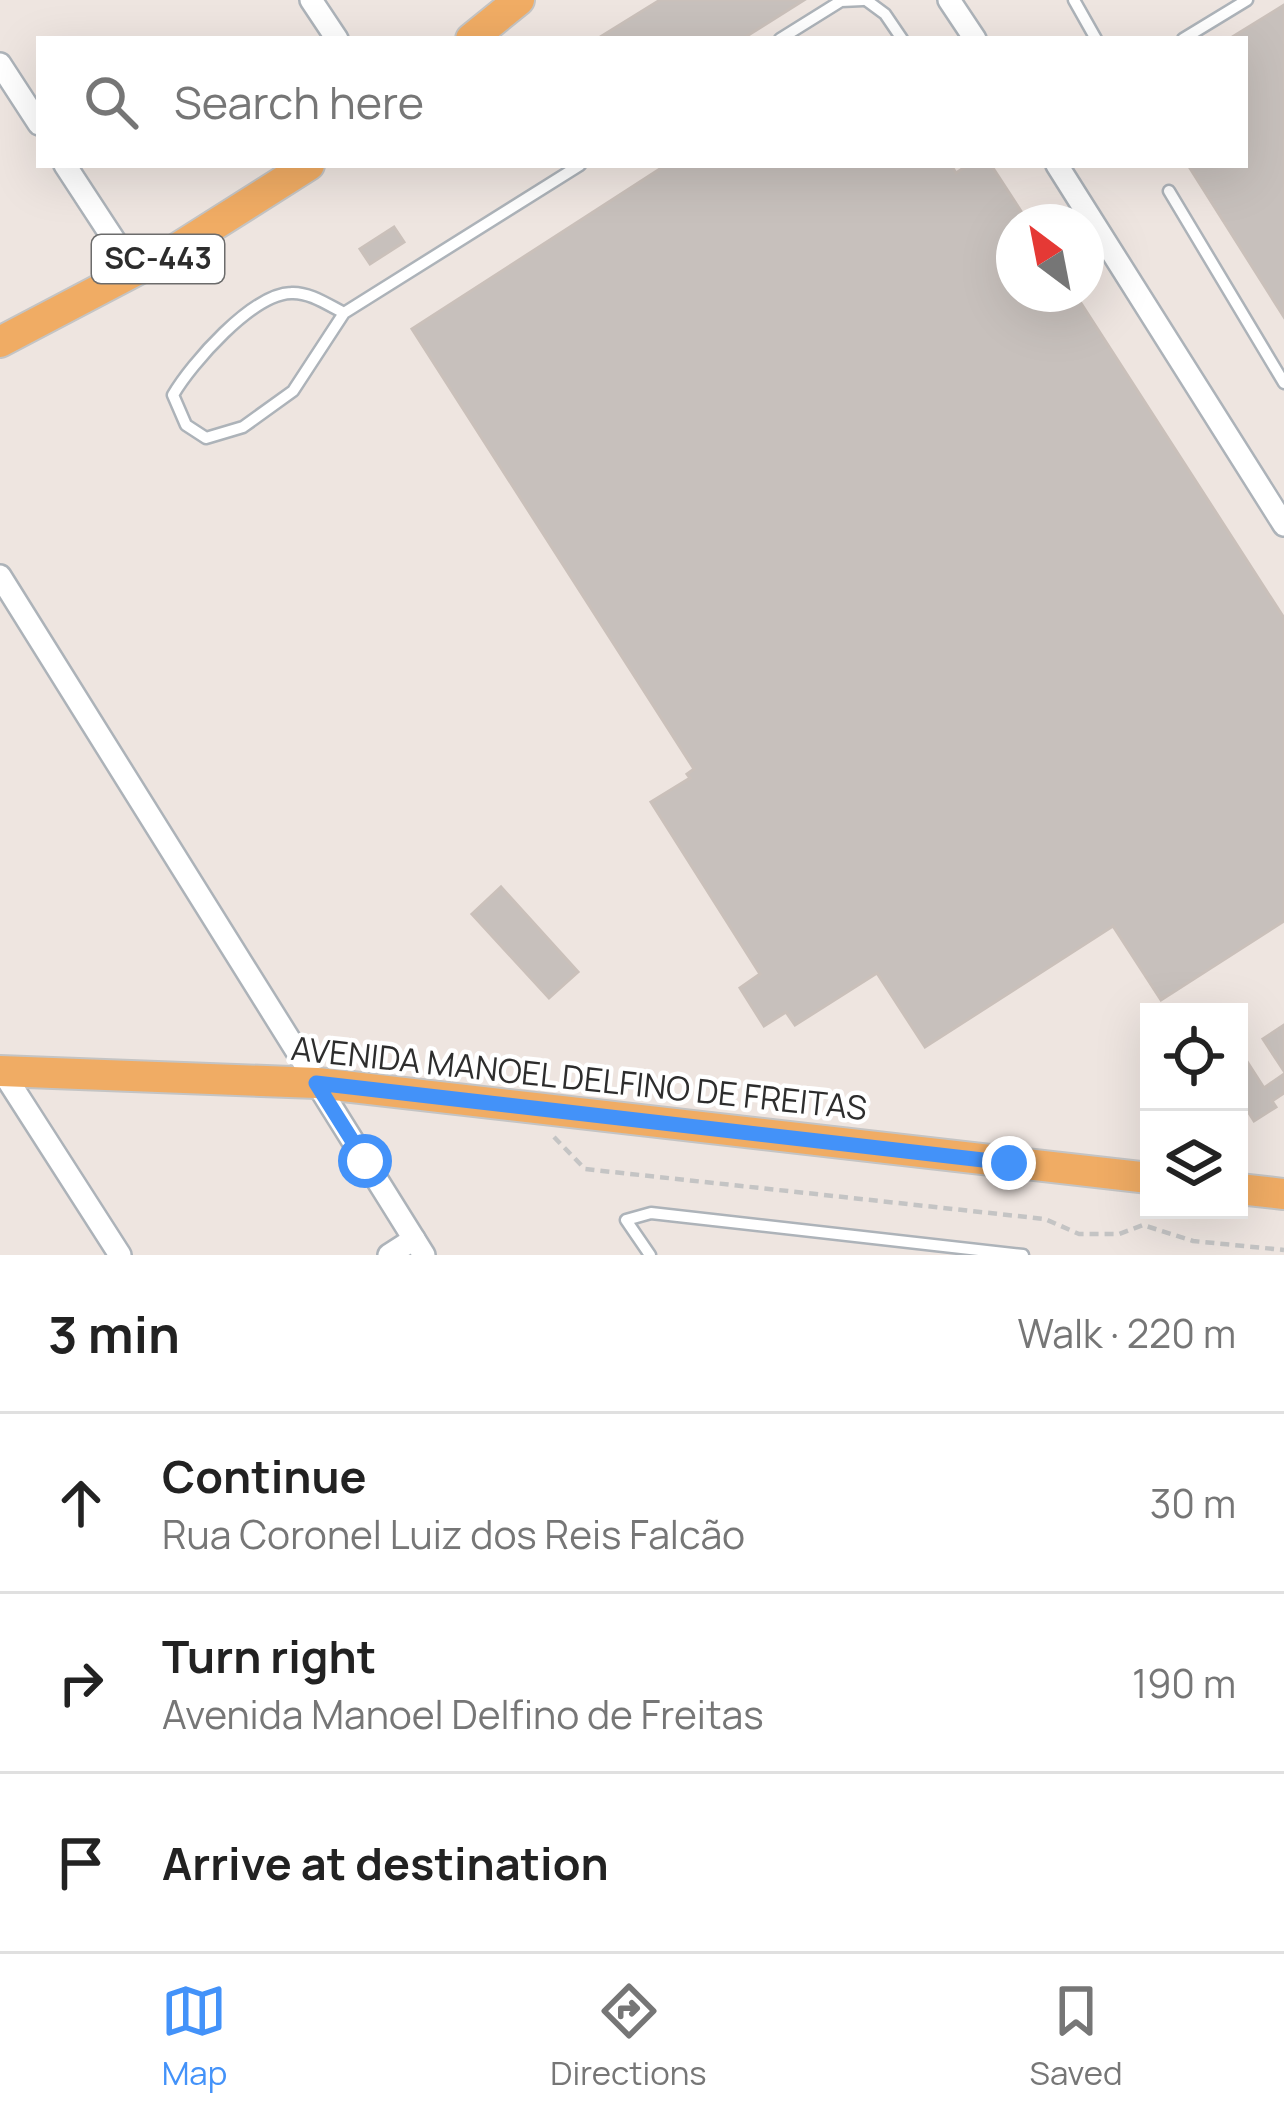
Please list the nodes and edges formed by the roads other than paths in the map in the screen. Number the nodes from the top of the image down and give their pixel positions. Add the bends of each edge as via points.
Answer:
1 (311, 0) edge
2 (519, 0) edge
3 (865, 0) edge
4 (949, 0) edge
5 (1074, 0) edge
6 (1247, 0) edge
7 (335, 36) edge
8 (475, 36) edge
9 (785, 36) edge
10 (900, 36) edge
11 (973, 36) edge
12 (1094, 36) edge
13 (1189, 36) edge
14 (0, 64) edge
15 (36, 119) edge
16 (67, 168) edge
17 (304, 168) edge
18 (575, 168) edge
19 (1059, 168) edge
20 (1168, 191) dead end
21 (135, 272) junction
22 (344, 314) junction
23 (0, 342) edge
24 (1284, 383) edge
25 (1284, 525) edge
26 (0, 576) edge
27 (1, 1071) edge
28 (316, 1083) junction
29 (1140, 1177) edge
30 (1248, 1190) edge
31 (1284, 1194) edge
32 (419, 1247) edge
33 (1017, 1254) edge
34 (120, 1255) edge
35 (389, 1255) edge
36 (650, 1255) edge

1 - 7 street
2 - 8 main road
3 - 9 lane via 841,1
3 - 10 lane
4 - 11 street
5 - 12 lane
6 - 13 lane
14 - 15 street
16 - 21 street
17 - 21 main road, SC-443
18 - 22 lane
19 - 25 street
20 - 24 lane
21 - 23 main road, SC-443
22 - 22 lane via 293,391 243,427 206,438 186,425 173,395 194,358 269,301 288,292 308,295
26 - 28 street
27 - 28 main road, AVENIDA MANOEL DELFINO DE FREITAS
27 - 34 street
28 - 29 main road, AVENIDA MANOEL DELFINO DE FREITAS
28 - 32 street
30 - 31 main road
32 - 35 street
33 - 36 lane via 650,1213 626,1220

